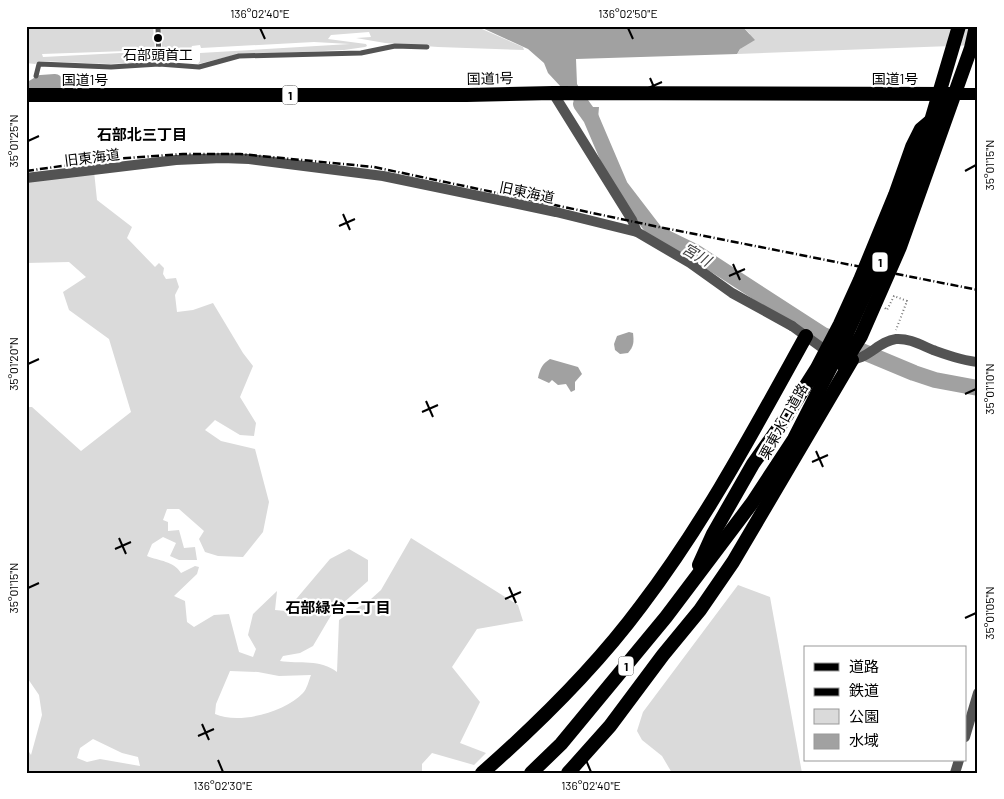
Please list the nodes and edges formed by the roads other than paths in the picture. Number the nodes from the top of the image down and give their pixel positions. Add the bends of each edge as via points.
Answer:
1 (158, 26) edge
2 (958, 26) edge
3 (976, 26) edge
4 (427, 47) dead end
5 (159, 64) junction
6 (36, 76) dead end
7 (558, 93) junction
8 (954, 94) junction
9 (978, 94) edge
10 (26, 95) edge
11 (26, 178) edge
12 (637, 232) junction
13 (806, 336) junction
14 (857, 359) junction
15 (978, 362) edge
16 (794, 439) junction
17 (689, 588) junction
18 (978, 693) edge
19 (966, 734) edge
20 (561, 744) junction
21 (482, 773) edge
22 (526, 773) edge
23 (531, 773) edge
24 (540, 773) edge
25 (568, 773) edge

1 - 5 lane
2 - 16 highway, 栗東水口道路 / 1 via 920,158 884,252
3 - 8 highway, 1 via 972,48
4 - 5 lane via 395,46 361,53 239,56 199,67
5 - 6 lane via 111,67 39,64
7 - 8 highway, 国道1号 / 1
7 - 10 highway, 国道1号 / 1
7 - 12 street
8 - 9 main road
8 - 16 highway, 1 via 918,201 861,336
8 - 17 highway, 1 via 940,113 921,129 840,324 817,368 753,464 713,534
11 - 12 street, 旧東海道 via 176,160 249,159 383,176
12 - 13 street, 旧東海道
13 - 14 street, 旧東海道 via 838,360
13 - 21 highway via 740,456 641,606 567,693 524,737
14 - 15 street via 894,339 906,339 950,356
14 - 25 highway via 733,562 700,610 610,726
16 - 17 highway, 栗東水口道路 / 1 via 752,503
17 - 20 highway, 栗東水口道路 / 1
18 - 19 street
20 - 22 highway
20 - 23 highway, 栗東水口道路 / 1
20 - 24 highway

